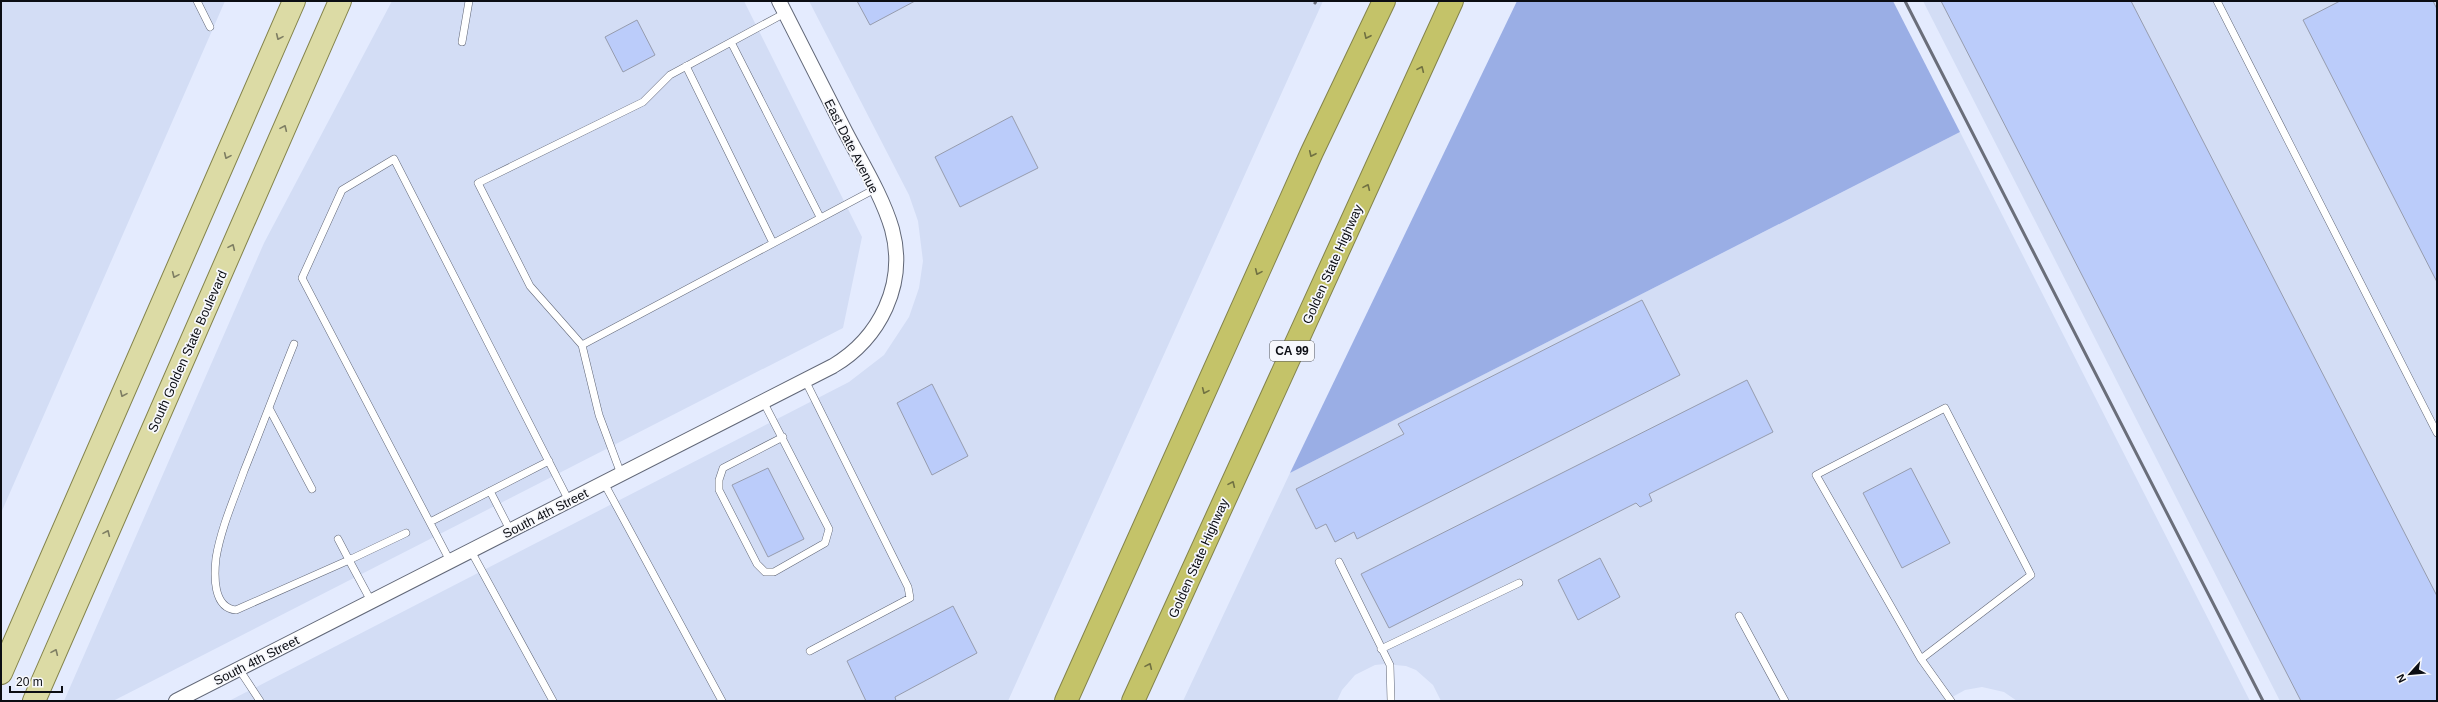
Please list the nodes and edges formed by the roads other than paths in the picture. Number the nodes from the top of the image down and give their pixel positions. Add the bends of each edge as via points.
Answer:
1 (197, 1) edge
2 (294, 1) edge
3 (340, 1) edge
4 (469, 1) edge
5 (1384, 1) edge
6 (1452, 1) edge
7 (2217, 1) edge
8 (782, 7) edge
9 (210, 27) dead end
10 (462, 42) dead end
11 (731, 42) junction
12 (686, 66) junction
13 (875, 189) junction
14 (820, 217) junction
15 (773, 243) junction
16 (891, 298) joint
17 (294, 344) dead end
18 (582, 345) junction
19 (805, 380) junction
20 (763, 401) junction
21 (269, 408) junction
22 (2437, 433) edge
23 (782, 437) junction
24 (549, 460) junction
25 (621, 474) junction
26 (604, 483) junction
27 (312, 490) dead end
28 (490, 491) junction
29 (569, 500) junction
30 (430, 522) junction
31 (510, 530) junction
32 (406, 533) dead end
33 (338, 539) dead end
34 (470, 551) junction
35 (349, 560) junction
36 (450, 561) junction
37 (1339, 562) dead end
38 (1519, 583) dead end
39 (371, 601) junction
40 (1740, 616) dead end
41 (1382, 649) junction
42 (810, 651) dead end
43 (1922, 659) junction
44 (239, 669) junction
45 (1, 673) edge
46 (34, 701) edge
47 (176, 701) edge
48 (260, 701) edge
49 (553, 701) edge
50 (722, 701) edge
51 (1066, 701) edge
52 (1133, 701) edge
53 (1390, 701) edge
54 (1785, 701) edge
55 (1951, 701) edge

1 - 9 lane
2 -> 45 main road
46 -> 3 main road, South Golden State Boulevard
4 - 10 lane
5 -> 51 highway via 1309,160
52 -> 6 highway, Golden State Highway / CA 99
7 - 22 lane
8 - 11 lane
8 - 13 street, East Date Avenue
11 - 12 lane
11 - 14 lane
12 - 15 lane
12 - 18 lane via 670,75 643,102 478,183 530,286
13 - 14 lane
13 - 16 street, East Date Avenue via 892,228 895,242 895,272
14 - 15 lane
15 - 18 lane
16 - 19 street, South 4th Street via 884,315 861,346 848,357
17 - 21 lane
18 - 25 lane via 599,415
19 - 20 street, South 4th Street
19 - 42 lane via 908,587 910,598
20 - 23 lane
20 - 25 street, South 4th Street
21 - 27 lane
21 - 35 lane via 225,522 216,558 220,602 229,609 236,610
23 - 23 lane via 829,529 825,543 774,572 764,572 757,564 719,490 719,480 723,468
24 - 28 lane
24 - 29 lane
24 - 30 lane via 394,159 342,190 302,278
25 - 26 street, South 4th Street
26 - 29 street, South 4th Street
26 - 50 lane
28 - 30 lane
28 - 31 lane
29 - 31 street, South 4th Street
30 - 36 lane
31 - 34 street, South 4th Street
32 - 35 lane
33 - 35 lane
34 - 36 street, South 4th Street
34 - 49 lane
35 - 39 lane
36 - 39 street, South 4th Street
37 - 41 lane
38 - 41 lane
39 - 44 street, South 4th Street
40 - 54 lane
41 - 53 lane via 1390,665
43 - 43 lane via 1816,475 1945,408 2031,575
43 - 55 lane
44 - 47 street, South 4th Street
44 - 48 lane

